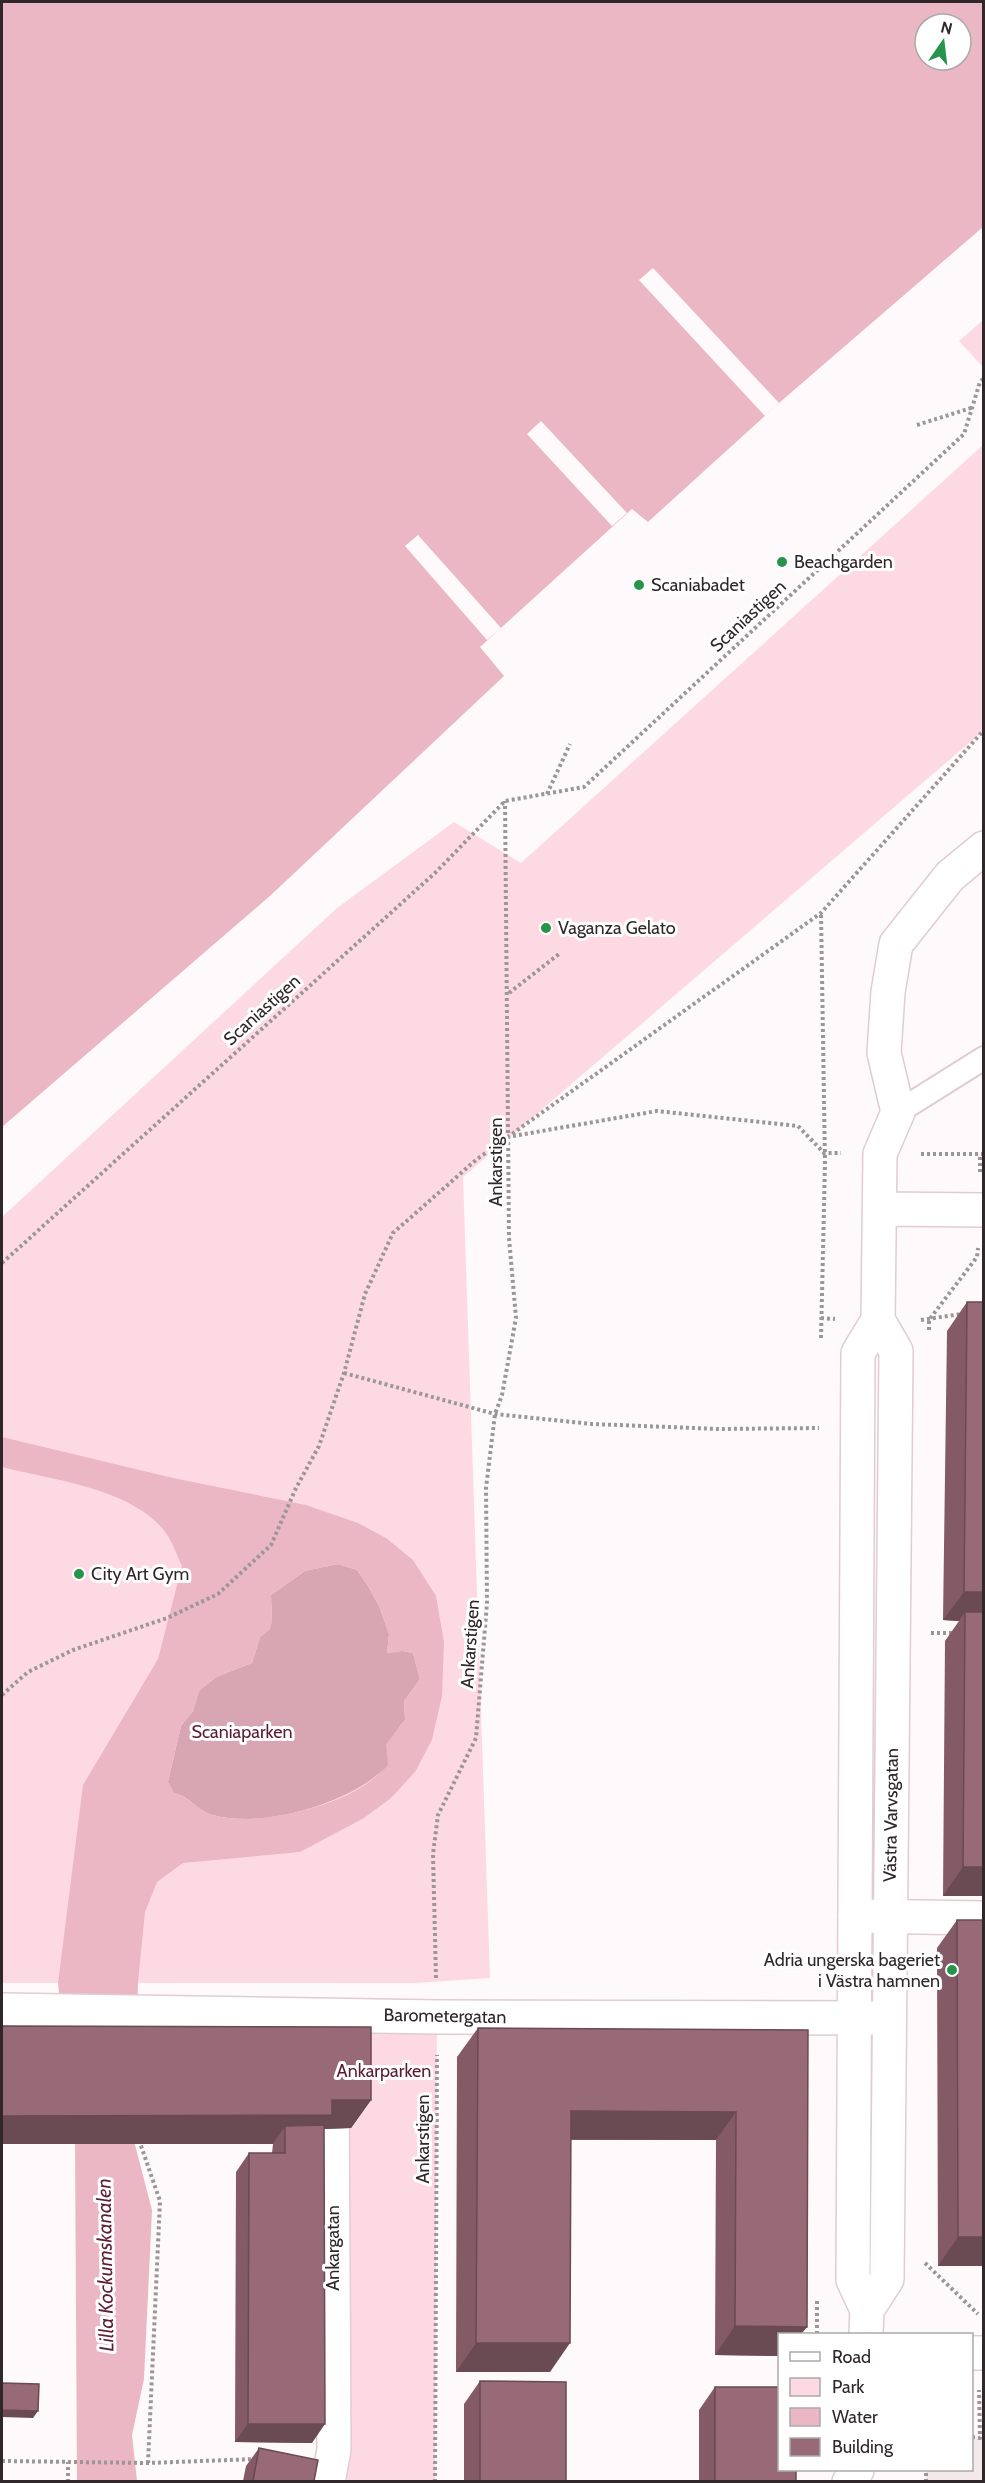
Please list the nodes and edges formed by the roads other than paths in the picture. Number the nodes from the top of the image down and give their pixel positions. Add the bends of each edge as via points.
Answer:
1 (984, 848) edge
2 (984, 1058) edge
3 (898, 1112) junction
4 (880, 1209) junction
5 (982, 1210) edge
6 (878, 1320) junction
7 (855, 1916) junction
8 (890, 1916) junction
9 (984, 1918) edge
10 (2, 2010) edge
11 (331, 2014) junction
12 (855, 2018) junction
13 (890, 2018) junction
14 (867, 2322) edge
15 (328, 2481) edge

1 - 3 street via 950,876 896,944 884,1053
2 - 3 lane
3 - 4 street via 880,1154
4 - 5 street
4 - 6 street
6 - 7 street, Västra Varvsgatan via 858,1353
6 - 8 street, Västra Varvsgatan via 896,1351
7 - 8 street
7 - 12 street, Västra Varvsgatan
8 - 9 street
8 - 13 street, Västra Varvsgatan
10 - 11 street, Barometergatan
11 - 12 street, Barometergatan
11 - 15 street, Ankargatan via 334,2450
12 - 13 street, Barometergatan
12 - 14 street, Västra Varvsgatan via 853,2280
13 - 14 street, Västra Varvsgatan via 887,2278

